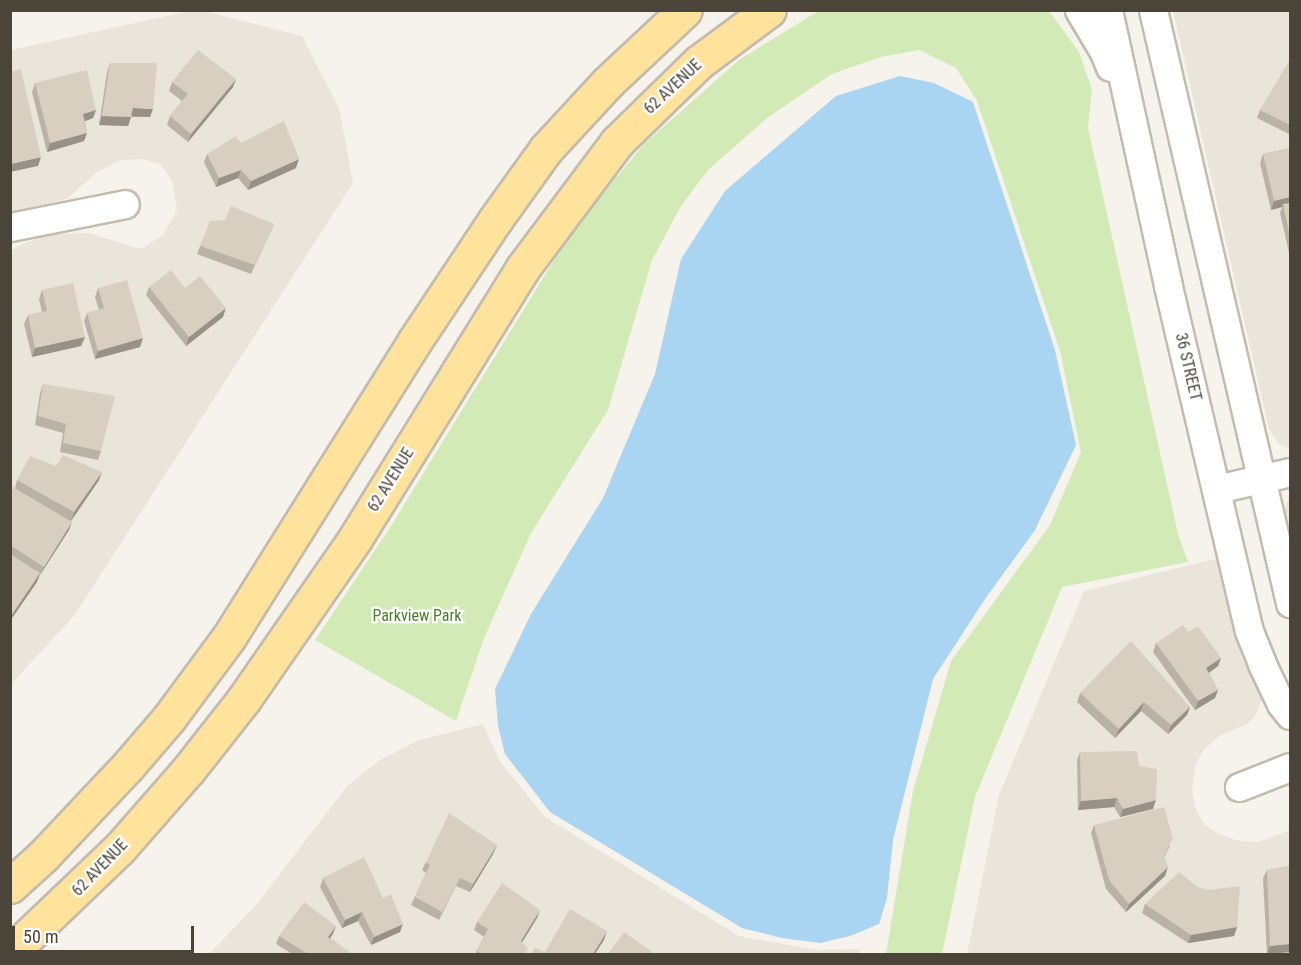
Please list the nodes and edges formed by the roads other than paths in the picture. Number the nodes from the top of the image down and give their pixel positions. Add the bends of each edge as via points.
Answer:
1 (685, 10) edge
2 (769, 10) edge
3 (1079, 10) edge
4 (1108, 10) edge
5 (1153, 10) edge
6 (1159, 10) edge
7 (1159, 40) junction
8 (1134, 132) junction
9 (125, 204) dead end
10 (10, 226) edge
11 (1290, 472) edge
12 (1261, 480) junction
13 (1217, 489) junction
14 (1290, 603) edge
15 (1290, 715) edge
16 (1290, 767) edge
17 (1239, 786) dead end
18 (10, 886) edge
19 (10, 953) edge

1 - 18 main road via 608,82 546,149 420,333 228,637 169,718 127,767
2 - 19 main road, 62 AVENUE via 699,62 617,142 522,269 356,537 244,699 126,842
3 - 8 street via 1104,52
4 - 8 street, 36 STREET
5 - 7 street
6 - 7 street
7 - 12 street
8 - 13 street, 36 STREET
9 - 10 street
11 - 12 street
12 - 13 street
12 - 14 street
13 - 15 street, 36 STREET via 1249,630 1281,704
16 - 17 street

